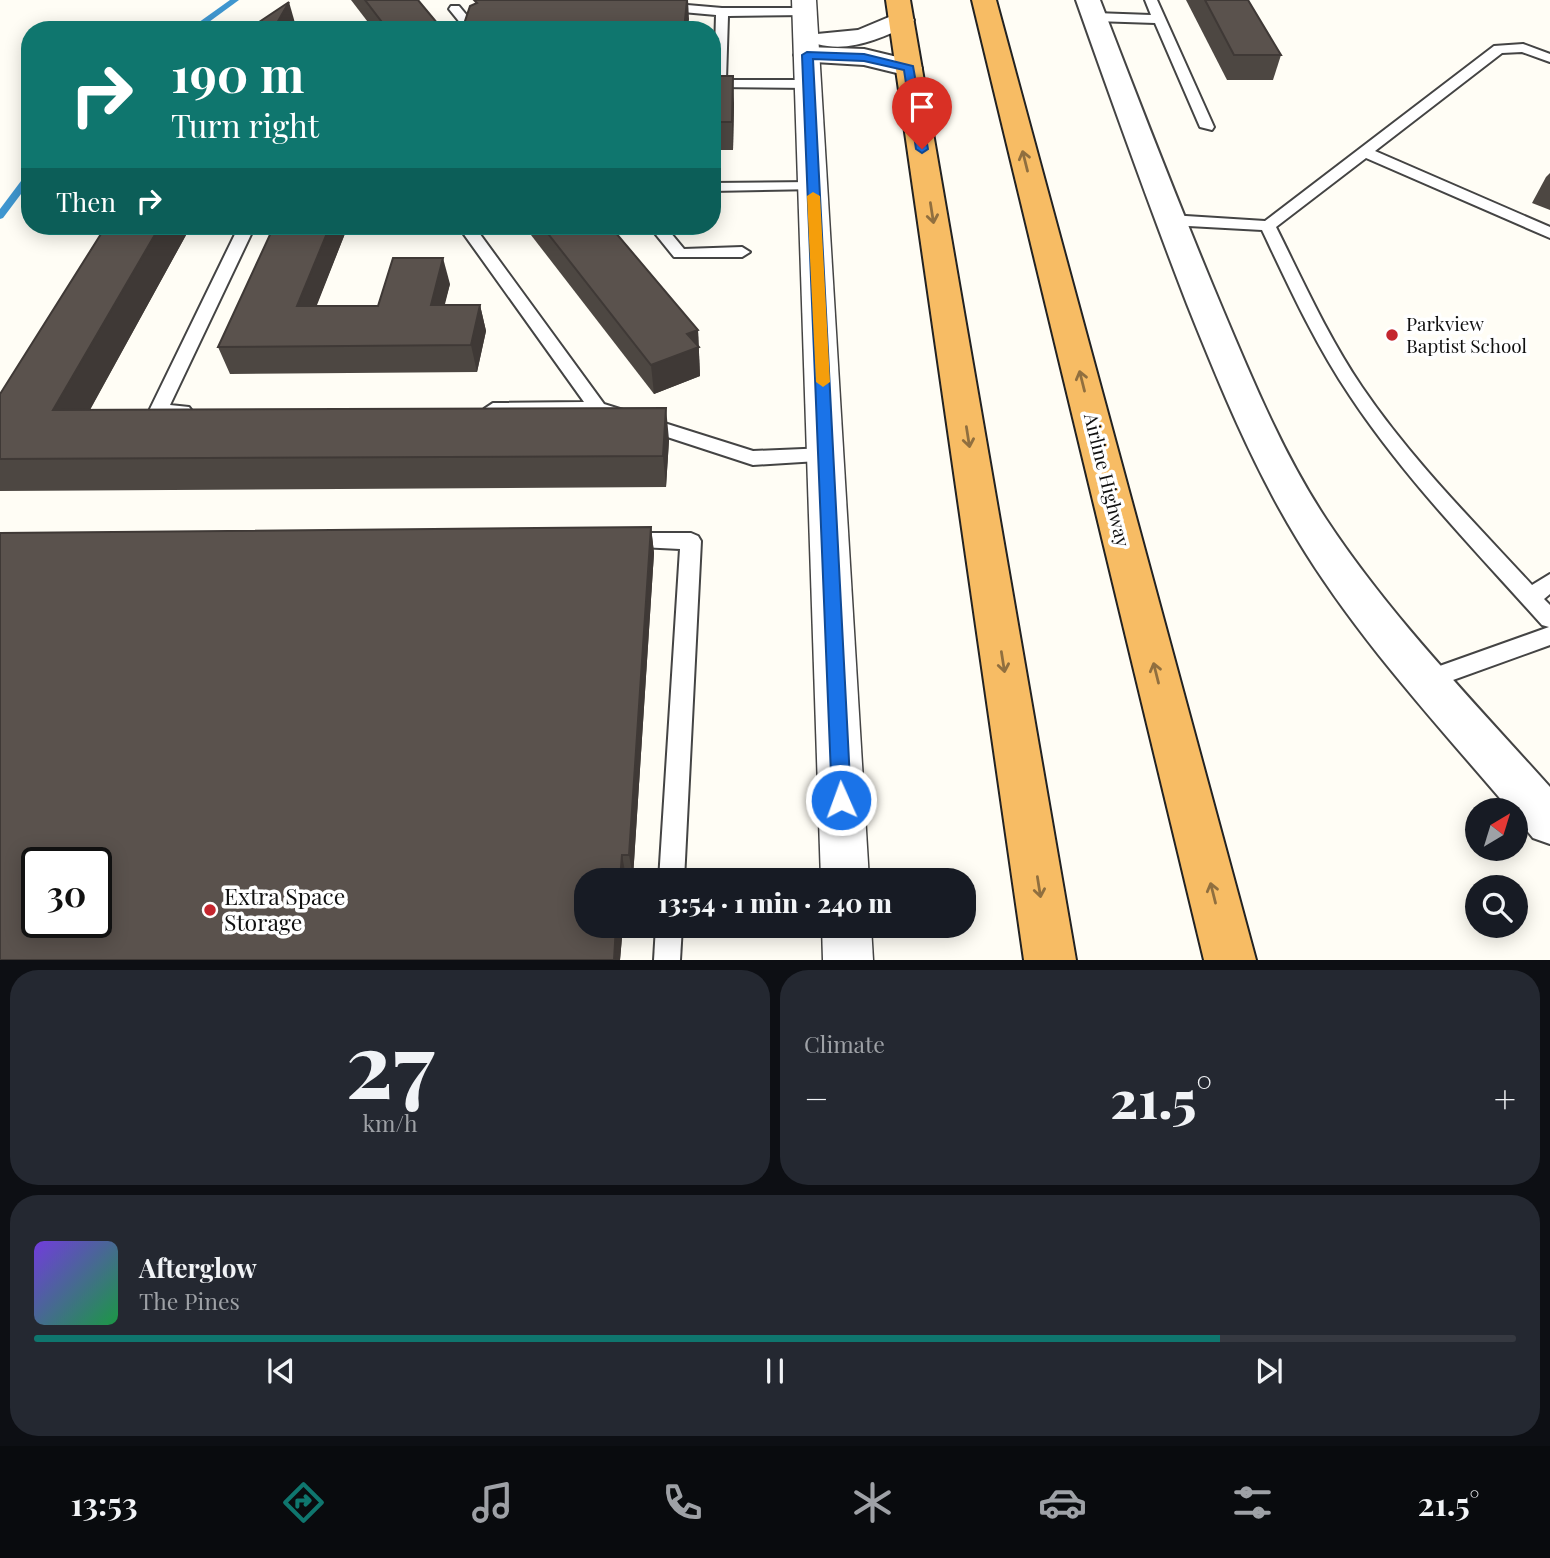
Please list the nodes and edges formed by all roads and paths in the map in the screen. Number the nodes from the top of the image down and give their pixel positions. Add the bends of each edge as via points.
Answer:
1 (970, 0) edge
2 (1151, 0) edge
3 (897, 6) edge
4 (651, 7) edge
5 (455, 9) dead end
6 (1091, 9) edge
7 (722, 12) junction
8 (989, 18) edge
9 (1159, 19) junction
10 (465, 21) edge
11 (721, 24) edge
12 (807, 38) edge
13 (1550, 58) edge
14 (909, 68) junction
15 (721, 81) edge
16 (1207, 127) dead end
17 (1364, 152) junction
18 (813, 186) junction
19 (721, 187) edge
20 (1170, 220) junction
21 (1268, 226) junction
22 (1550, 233) edge
23 (243, 235) edge
24 (473, 235) edge
25 (664, 235) edge
26 (742, 252) dead end
27 (598, 408) junction
28 (474, 409) edge
29 (199, 411) edge
30 (827, 455) junction
31 (608, 541) edge
32 (1550, 582) edge
33 (1531, 598) junction
34 (1550, 619) edge
35 (1550, 636) edge
36 (1428, 680) junction
37 (1550, 822) edge
38 (673, 868) edge
39 (844, 868) edge
40 (668, 938) edge
41 (847, 938) edge
42 (667, 960) edge
43 (848, 960) edge
44 (1051, 960) edge
45 (1230, 960) edge

1 - 8 highway, Airline Highway
2 - 9 lane
3 - 12 street via 862,37
3 - 14 highway
4 - 7 lane
5 - 10 lane
6 - 9 lane
6 - 20 street
7 - 11 lane
7 - 12 lane
45 -> 8 highway, Airline Highway
9 - 16 lane
12 - 14 street
12 - 15 lane
12 - 18 street
13 - 17 lane via 1522,48 1499,49
14 -> 44 highway
17 - 21 lane
17 - 22 lane
18 - 19 lane
18 - 30 street
20 - 21 lane
20 - 36 street via 1246,408 1281,473 1329,556
21 - 33 lane via 1333,355 1364,401 1426,481
23 - 29 lane via 158,411
24 - 27 lane
25 - 26 lane via 680,254
27 - 28 lane
27 - 30 lane via 753,458
30 - 39 street
31 - 38 lane via 691,541
32 - 33 lane
33 - 34 lane
35 - 36 lane
36 - 37 street
40 - 42 lane
41 - 43 street

